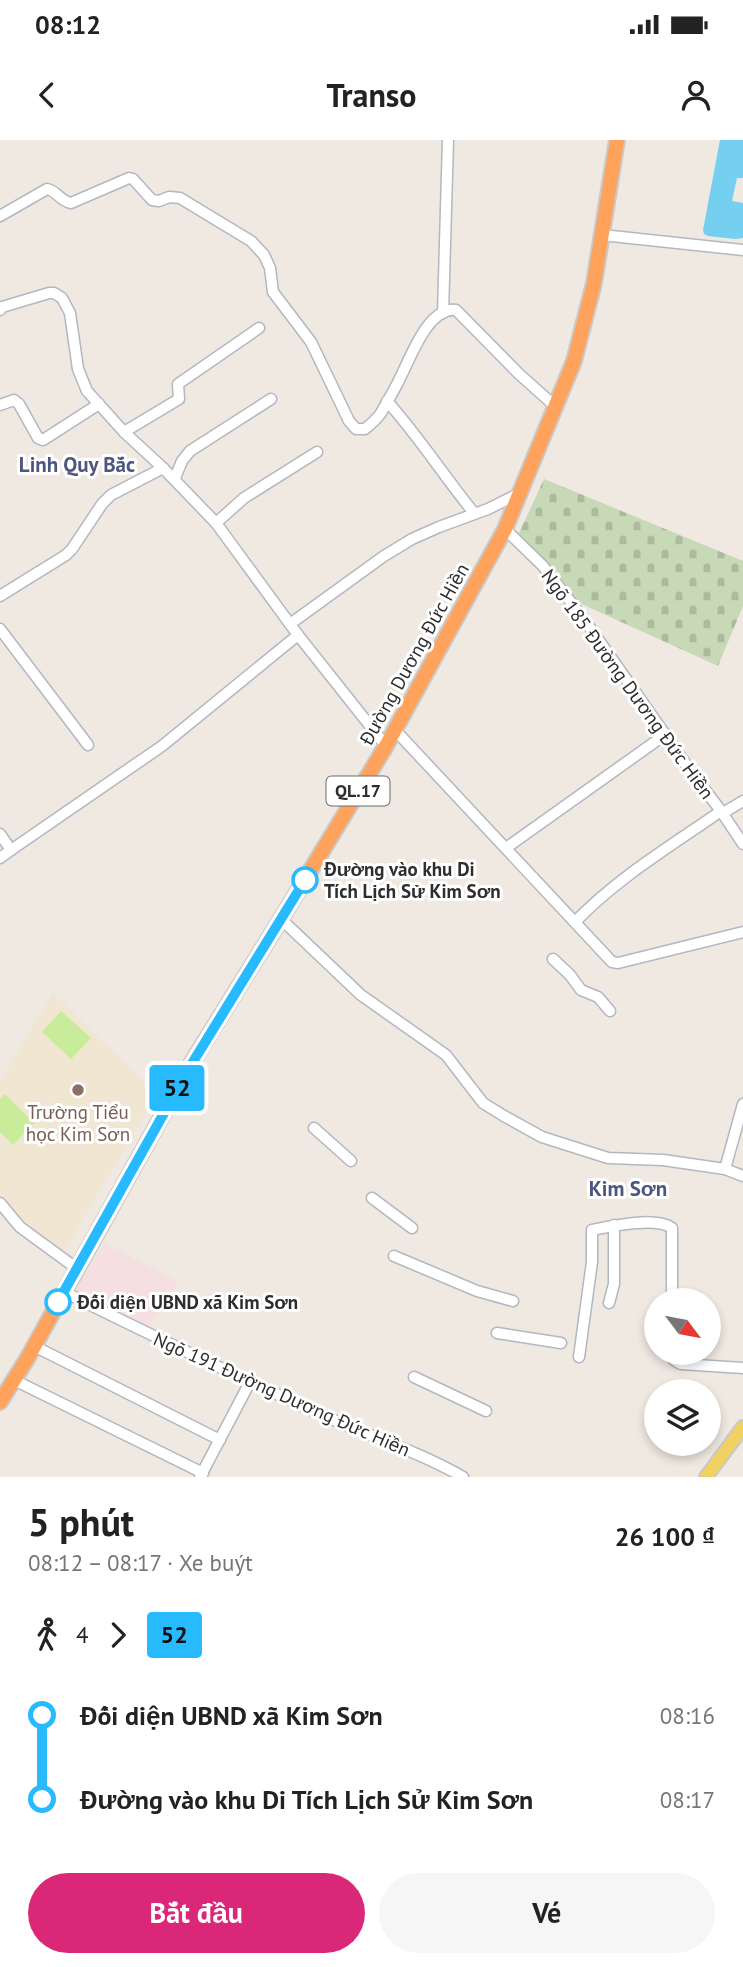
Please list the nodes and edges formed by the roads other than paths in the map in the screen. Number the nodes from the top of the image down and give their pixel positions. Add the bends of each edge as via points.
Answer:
1 (448, 140) edge
2 (617, 140) edge
3 (0, 216) edge
4 (602, 235) junction
5 (743, 250) edge
6 (1, 306) edge
7 (443, 313) junction
8 (260, 328) dead end
9 (271, 399) dead end
10 (387, 401) junction
11 (99, 404) junction
12 (0, 405) edge
13 (556, 407) junction
14 (124, 432) junction
15 (317, 452) dead end
16 (163, 468) junction
17 (175, 478) junction
18 (522, 493) junction
19 (474, 513) junction
20 (216, 523) junction
21 (505, 529) junction
22 (0, 596) edge
23 (290, 624) junction
24 (0, 629) edge
25 (298, 635) junction
26 (395, 730) junction
27 (666, 734) junction
28 (88, 745) dead end
29 (386, 746) junction
30 (743, 801) edge
31 (722, 812) junction
32 (0, 834) edge
33 (743, 844) edge
34 (506, 848) junction
35 (11, 850) junction
36 (0, 858) edge
37 (281, 919) junction
38 (575, 922) junction
39 (743, 932) edge
40 (553, 959) dead end
41 (610, 1011) dead end
42 (743, 1104) edge
43 (314, 1128) dead end
44 (351, 1161) dead end
45 (725, 1169) junction
46 (743, 1176) edge
47 (372, 1198) dead end
48 (0, 1203) edge
49 (614, 1225) junction
50 (412, 1228) dead end
51 (394, 1256) dead end
52 (76, 1268) junction
53 (672, 1288) edge
54 (64, 1292) junction
55 (513, 1301) dead end
56 (609, 1303) dead end
57 (497, 1334) dead end
58 (561, 1343) dead end
59 (34, 1346) junction
60 (579, 1357) dead end
61 (696, 1365) edge
62 (743, 1368) edge
63 (414, 1377) dead end
64 (14, 1380) junction
65 (250, 1382) junction
66 (0, 1402) edge
67 (486, 1411) dead end
68 (743, 1427) edge
69 (219, 1440) junction
70 (201, 1475) edge
71 (460, 1475) edge
72 (706, 1477) edge

1 - 7 street
2 - 4 highway, Đường Dương Đức Hiền / QL.17
3 - 10 street via 47,189 71,203 129,178 152,200 180,198 251,241 264,255 273,292 311,342 356,429 365,429 379,417
4 - 5 street
4 - 13 highway, Đường Dương Đức Hiền / QL.17 via 574,361
6 - 11 street via 49,293 62,298 70,313 81,378
7 - 10 street via 422,334
7 - 13 street via 456,310
8 - 14 street via 178,384 179,399
9 - 17 street via 190,450
10 - 19 street
11 - 12 street via 43,440 15,400
11 - 14 street
13 - 18 highway, Đường Dương Đức Hiền / QL.17
14 - 16 street
15 - 20 street via 244,498
16 - 17 street
16 - 22 street via 111,495 66,555
17 - 20 street
18 - 19 street
18 - 21 highway, Đường Dương Đức Hiền / QL.17
19 - 23 street via 412,539
20 - 23 street
21 - 26 highway, Đường Dương Đức Hiền / QL.17
21 - 27 street, Ngõ 185 Đường Dương Đức Hiền via 550,575
23 - 25 street
24 - 28 street
25 - 29 street
25 - 35 street via 162,746
26 - 29 highway, Đường Dương Đức Hiền / QL.17
26 - 34 street
27 - 31 street, Ngõ 185 Đường Dương Đức Hiền
27 - 34 street
29 - 37 highway, Đường Dương Đức Hiền / QL.17
30 - 31 street
31 - 33 street, Ngõ 185 Đường Dương Đức Hiền
31 - 38 street via 628,876
32 - 35 street
34 - 38 street
35 - 36 street
37 - 45 street via 361,995 446,1055 483,1103 504,1116 542,1137 608,1158
37 - 52 highway, Đường Dương Đức Hiền / QL.17 via 191,1065
38 - 39 street via 615,963
40 - 41 street via 581,990 598,997
42 - 45 street
43 - 44 street
45 - 46 street
47 - 50 street
48 - 52 street via 20,1227
49 - 53 street via 654,1223 673,1228
49 - 56 street via 614,1284
49 - 60 street via 592,1230
51 - 55 street
52 - 54 highway, Đường Dương Đức Hiền / QL.17
54 - 59 highway, Đường Dương Đức Hiền / QL.17
54 - 65 street, Ngõ 191 Đường Dương Đức Hiền
57 - 58 street
59 - 64 highway, Đường Dương Đức Hiền / QL.17
59 - 69 street
61 - 62 street
63 - 67 street
64 - 66 highway, Đường Dương Đức Hiền / QL.17
64 - 70 street
65 - 69 street
65 - 71 street, Ngõ 191 Đường Dương Đức Hiền
68 - 72 main road
69 - 70 street

